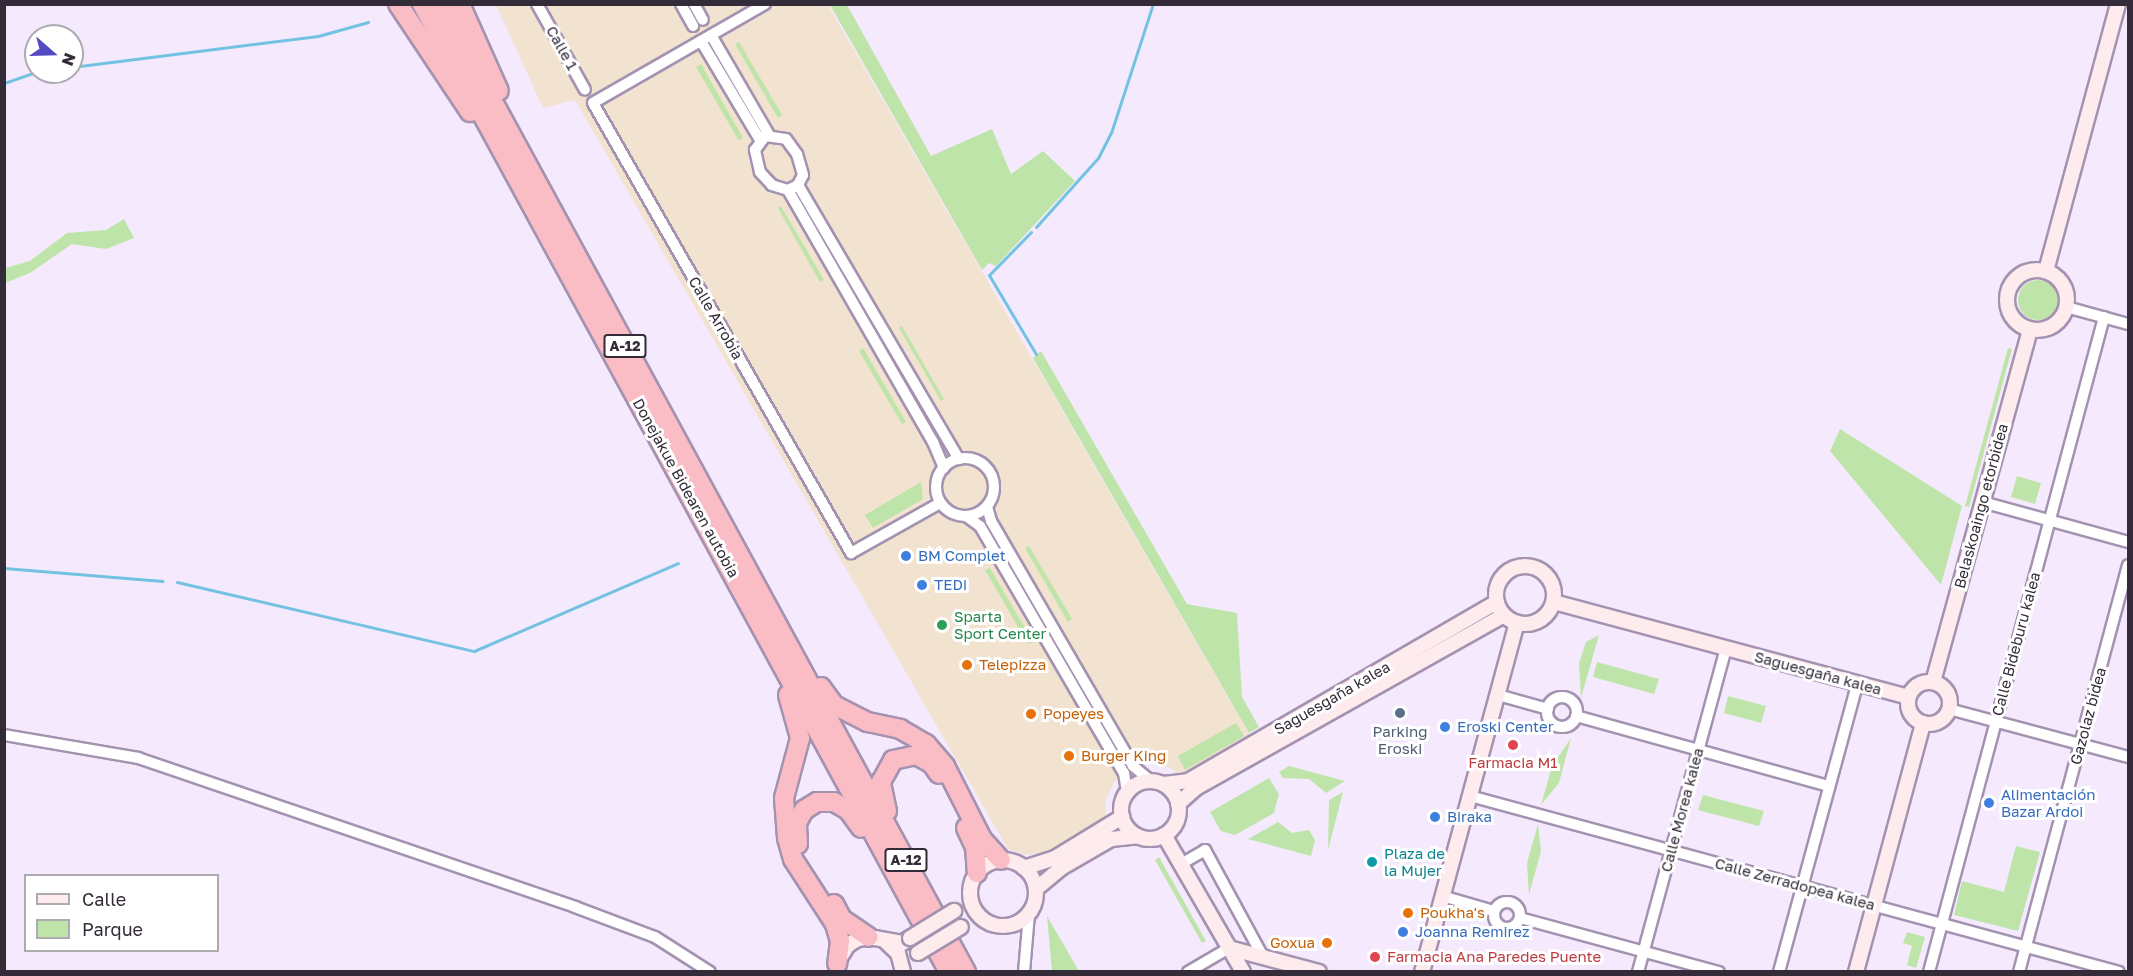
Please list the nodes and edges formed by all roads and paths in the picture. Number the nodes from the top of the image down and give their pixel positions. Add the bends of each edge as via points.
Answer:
1 (398, 4) edge
2 (404, 4) edge
3 (422, 4) edge
4 (440, 4) edge
5 (460, 4) edge
6 (681, 4) edge
7 (694, 4) edge
8 (765, 4) edge
9 (2118, 4) edge
10 (540, 5) edge
11 (414, 23) junction
12 (706, 38) junction
13 (585, 90) dead end
14 (764, 137) junction
15 (530, 168) junction
16 (793, 188) junction
17 (567, 270) junction
18 (2046, 271) junction
19 (2066, 307) junction
20 (2104, 317) junction
21 (2128, 324) edge
22 (2030, 329) junction
23 (959, 459) junction
24 (944, 468) junction
25 (1982, 502) junction
26 (940, 503) junction
27 (987, 507) junction
28 (966, 516) junction
29 (2050, 520) junction
30 (2128, 542) edge
31 (2128, 564) edge
32 (759, 587) junction
33 (1497, 602) junction
34 (1554, 602) junction
35 (753, 610) junction
36 (1504, 615) junction
37 (1517, 623) junction
38 (1725, 648) junction
39 (1934, 682) junction
40 (1857, 684) junction
41 (1498, 695) junction
42 (1908, 698) junction
43 (1548, 709) junction
44 (1949, 709) junction
45 (1576, 716) junction
46 (1996, 722) junction
47 (1923, 723) junction
48 (4, 735) edge
49 (2080, 744) junction
50 (1698, 749) junction
51 (2128, 757) edge
52 (1158, 783) junction
53 (1829, 786) junction
54 (1127, 792) junction
55 (1470, 796) junction
56 (1178, 804) junction
57 (1122, 817) junction
58 (1164, 835) junction
59 (1138, 837) junction
60 (1671, 850) junction
61 (1001, 860) junction
62 (1181, 864) junction
63 (1024, 868) junction
64 (977, 873) junction
65 (898, 880) junction
66 (1802, 886) junction
67 (1035, 889) junction
68 (925, 894) junction
69 (1442, 896) junction
70 (970, 897) junction
71 (1874, 905) junction
72 (1494, 911) junction
73 (1029, 914) junction
74 (1520, 918) junction
75 (986, 922) junction
76 (1942, 923) junction
77 (876, 938) junction
78 (2026, 946) junction
79 (1229, 948) junction
80 (1643, 951) junction
81 (1263, 957) junction
82 (903, 967) edge
83 (837, 968) edge
84 (710, 972) edge
85 (949, 972) edge
86 (966, 972) edge
87 (1024, 972) edge
88 (1188, 972) edge
89 (1243, 972) edge
90 (1319, 972) edge
91 (1422, 972) edge
92 (1638, 972) edge
93 (1719, 972) edge
94 (1779, 972) edge
95 (1856, 972) edge
96 (1929, 972) edge
97 (2019, 972) edge
98 (2119, 972) edge

1 - 11 highway
2 - 11 highway
3 - 17 highway, Donejakue Bidearen autobia / A-12
4 - 15 highway, Donejakue Bidearen autobia / A-12
5 - 15 highway
6 - 7 street via 698,23
8 - 12 street, Calle Arrobia
9 - 18 street
10 - 13 street, Calle 1
11 - 17 highway via 442,74 480,125 553,257
12 - 14 street
12 - 26 street, Calle Arrobia via 593,103 851,553
14 - 16 street via 755,150 760,172 772,185
14 - 16 street via 786,139 797,154 803,175
15 - 32 highway, Donejakue Bidearen autobia / A-12
16 - 23 street
16 - 24 street
17 - 35 highway, Donejakue Bidearen autobia / A-12
18 - 19 street via 2065,288
18 - 22 street via 2029,271 2019,276 2008,295 2014,318
19 - 20 street
19 - 22 street via 2056,323
20 - 21 street
20 - 29 street, Calle Bideburu kalea
22 - 25 street, Belaskoaingo etorbidea
23 - 24 street
23 - 27 street via 978,461 991,475 994,491
24 - 26 street via 936,485
25 - 29 street
25 - 39 street, Belaskoaingo etorbidea
26 - 28 street via 947,510
27 - 28 street
27 - 52 street via 991,521 1133,766
28 - 54 street via 980,526 1124,773
29 - 30 street
29 - 46 street, Calle Bideburu kalea
31 - 49 street, Gazolaz bidea
32 - 61 highway via 834,705 868,722 900,729 936,754 982,839
32 - 68 highway, Donejakue Bidearen autobia / A-12
33 - 34 street via 1496,590 1504,575 1523,566 1547,576
33 - 36 street
33 - 52 street, Saguesgaña kalea via 1188,781
34 - 37 street via 1539,621
34 - 38 street, Saguesgaña kalea
35 - 65 highway, Donejakue Bidearen autobia / A-12
35 - 83 highway via 764,647 795,713 800,738 783,798 787,838 793,858 835,924 840,941
36 - 37 street
36 - 56 street, Saguesgaña kalea via 1196,788
37 - 41 street
38 - 40 street, Saguesgaña kalea
38 - 50 street, Calle Morea kalea
39 - 42 street via 1918,684
39 - 44 street via 1947,693
40 - 42 street, Saguesgaña kalea
40 - 53 street
41 - 43 street
41 - 55 street
42 - 47 street via 1911,714
43 - 45 street via 1550,722 1558,726 1567,726
43 - 45 street via 1552,701 1566,698 1573,703
44 - 46 street
44 - 47 street via 1938,722
45 - 50 street
46 - 49 street
46 - 76 street, Calle Bideburu kalea
47 - 71 street
48 - 84 street via 149,762 656,937
49 - 51 street
49 - 78 street, Gazolaz bidea
50 - 53 street
50 - 60 street, Calle Morea kalea
52 - 54 street via 1136,784
52 - 56 street
53 - 66 street
54 - 57 street via 1121,806
55 - 60 street, Calle Zerradopea kalea
55 - 69 street
56 - 58 street via 1176,822
57 - 59 street
57 - 63 street via 1055,858
58 - 59 street
58 - 62 street
59 - 67 street via 1111,839 1061,868
60 - 66 street, Calle Zerradopea kalea
60 - 80 street, Calle Morea kalea
61 - 63 street
61 - 64 street
62 - 79 street
62 - 81 street via 1205,850
63 - 67 street
64 - 68 highway via 975,847 944,781 932,764 916,755 901,756 885,770 882,799 915,861
64 - 70 street
65 - 77 highway via 848,810 834,802 817,802 804,810 797,823 796,840 842,919
65 - 85 highway, Donejakue Bidearen autobia / A-12
66 - 71 street, Calle Zerradopea kalea
66 - 94 street
67 - 73 street
68 - 86 highway, Donejakue Bidearen autobia / A-12
69 - 72 street
69 - 91 street
70 - 75 street
70 - 77 street, bridge via 954,912 902,943
71 - 76 street, Calle Zerradopea kalea
71 - 95 street
72 - 74 street via 1499,903 1512,902 1518,907
72 - 74 street via 1496,923 1504,928 1515,925
73 - 75 street via 1005,926
73 - 87 street
74 - 80 street
75 - 82 street, bridge via 961,927 918,953
76 - 78 street, Calle Zerradopea kalea
76 - 96 street, Calle Bideburu kalea
77 - 82 street via 898,953
77 - 83 street via 848,945
78 - 97 street, Gazolaz bidea
78 - 98 street, Calle Zerradopea kalea
79 - 81 street
79 - 88 street
79 - 89 street
80 - 92 street, Calle Morea kalea
80 - 93 street
81 - 90 street

